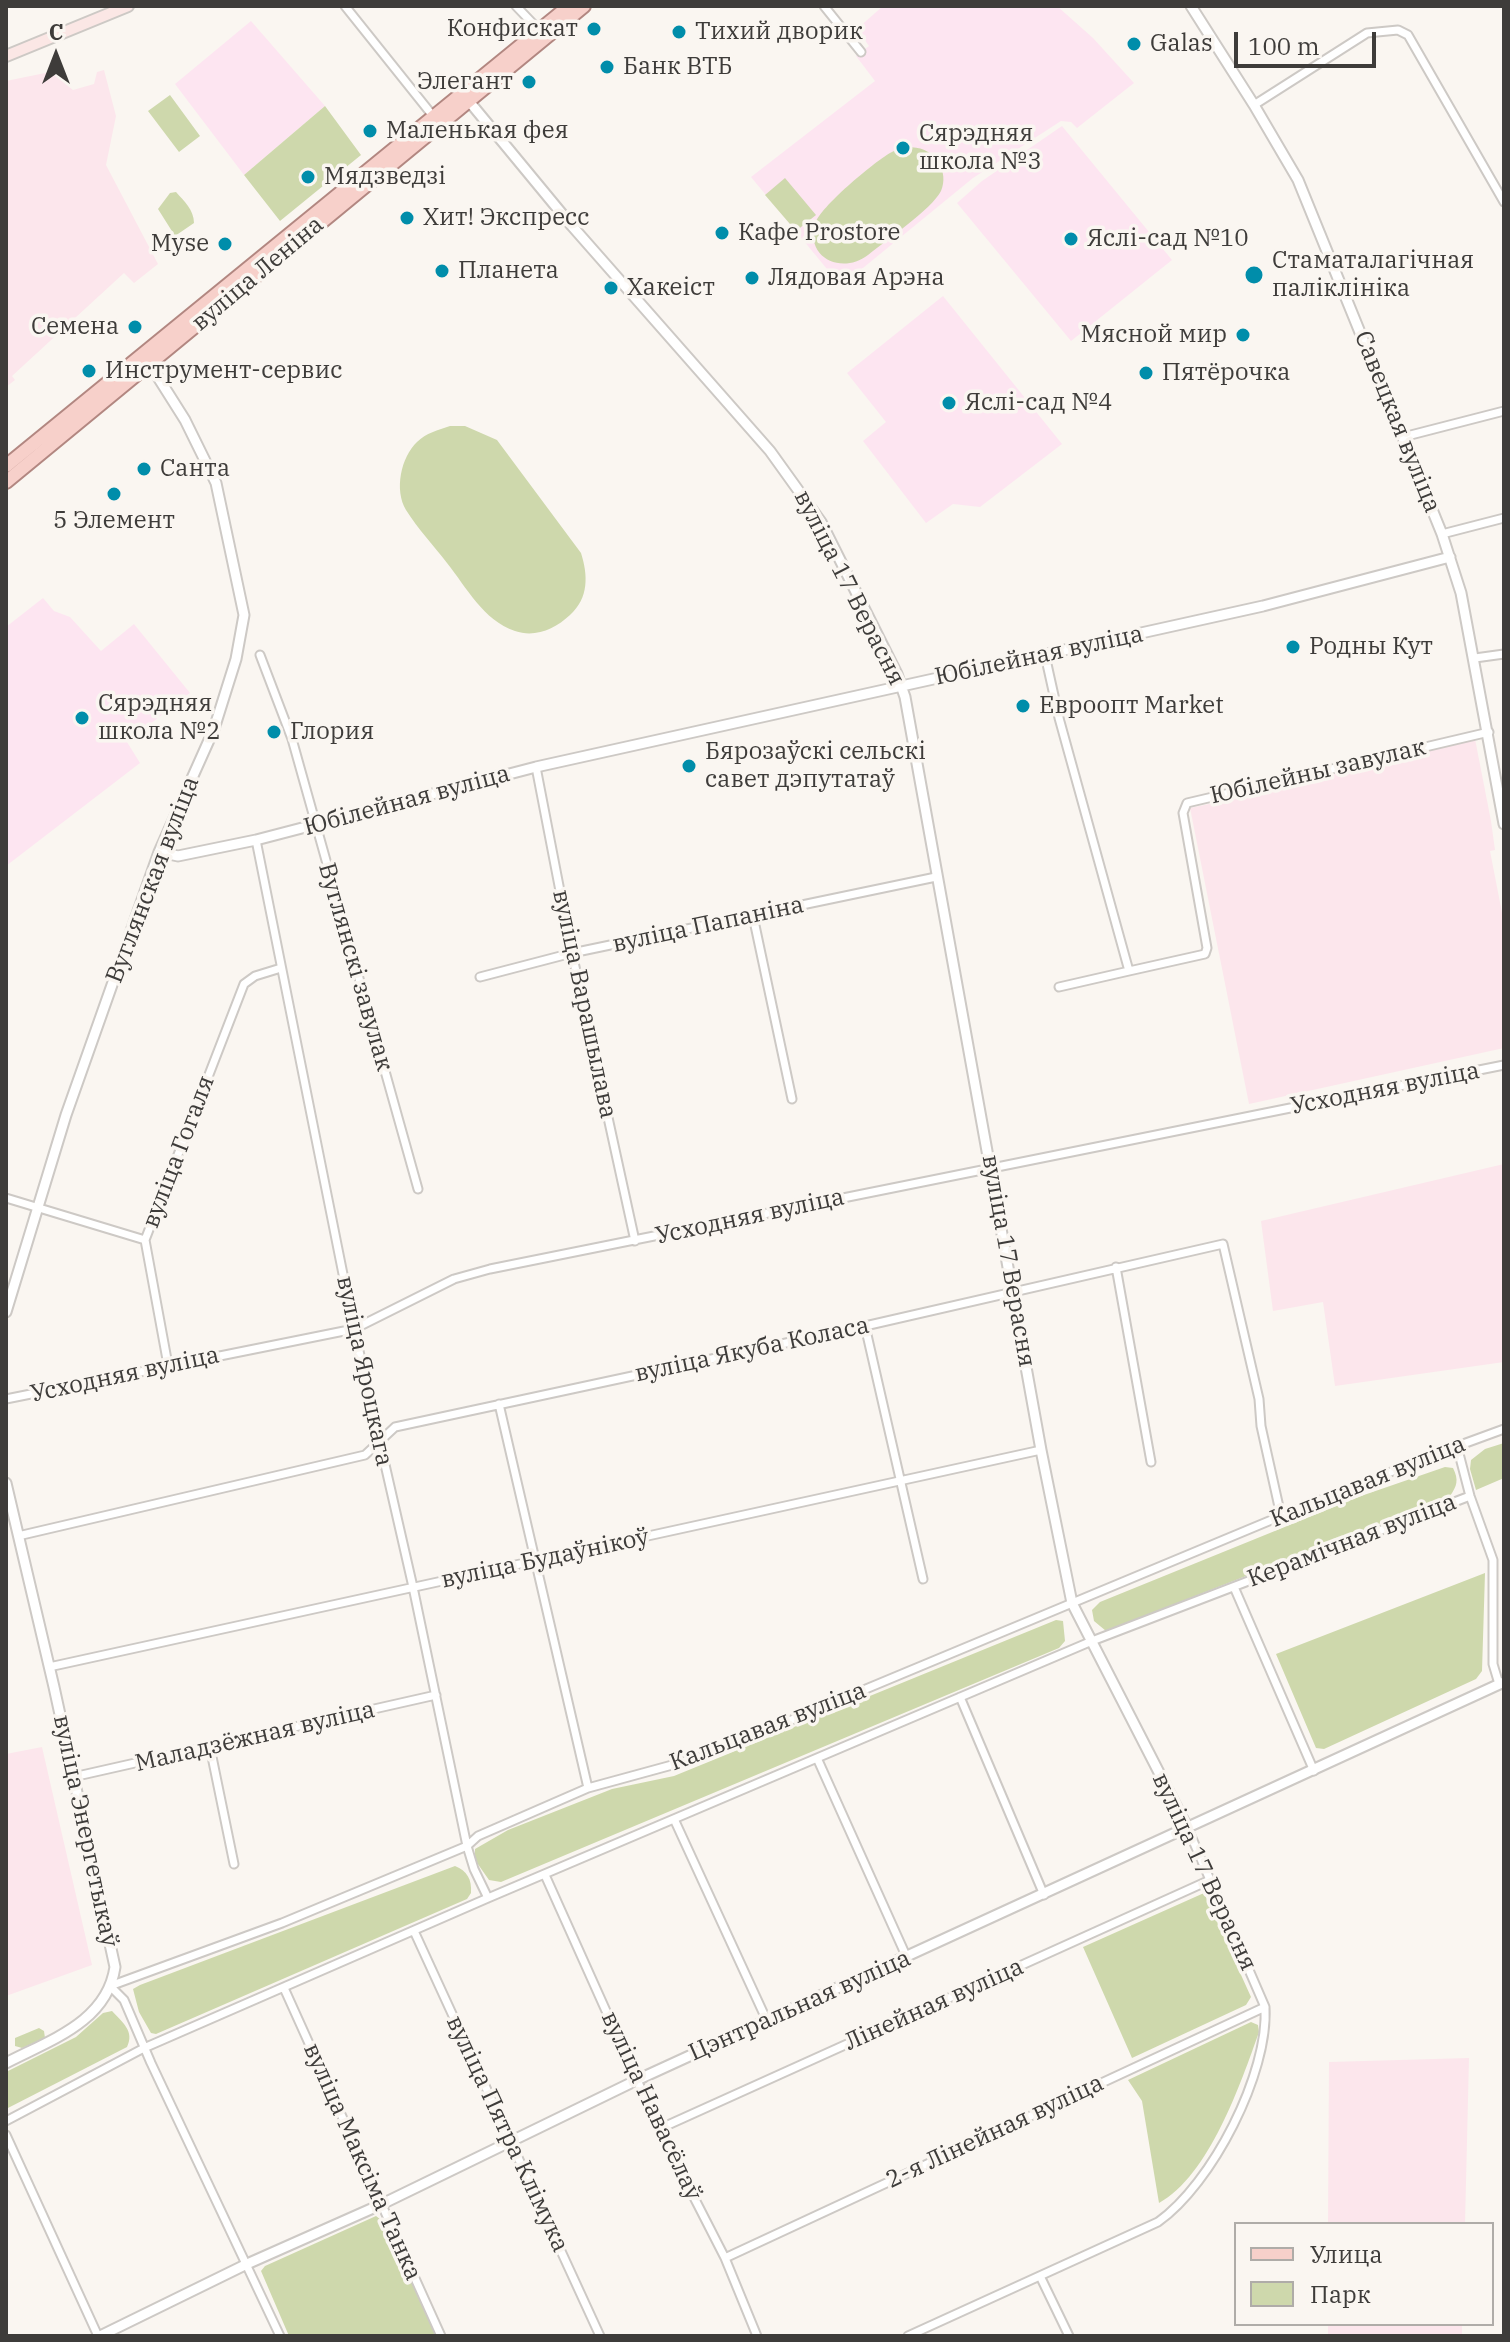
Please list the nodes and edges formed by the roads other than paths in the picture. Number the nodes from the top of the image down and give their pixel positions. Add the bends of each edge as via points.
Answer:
1 (128, 6) edge
2 (345, 6) edge
3 (516, 6) edge
4 (569, 6) edge
5 (584, 6) edge
6 (824, 6) edge
7 (1191, 6) edge
8 (542, 34) junction
9 (861, 52) dead end
10 (6, 56) edge
11 (465, 97) junction
12 (1254, 105) junction
13 (436, 120) junction
14 (1504, 202) edge
15 (146, 359) junction
16 (1504, 411) edge
17 (1403, 437) junction
18 (6, 466) edge
19 (6, 482) edge
20 (1504, 518) edge
21 (1442, 534) junction
22 (1450, 557) junction
23 (1504, 654) edge
24 (260, 655) dead end
25 (1045, 655) junction
26 (1475, 658) junction
27 (901, 686) junction
28 (1489, 732) junction
29 (536, 767) junction
30 (1504, 824) edge
31 (315, 825) junction
32 (256, 840) junction
33 (159, 852) junction
34 (936, 877) junction
35 (753, 916) junction
36 (572, 953) junction
37 (281, 968) junction
38 (1129, 971) junction
39 (480, 977) dead end
40 (1059, 987) dead end
41 (1504, 1065) edge
42 (792, 1099) dead end
43 (991, 1168) junction
44 (418, 1189) dead end
45 (6, 1198) edge
46 (38, 1209) junction
47 (145, 1240) junction
48 (635, 1241) junction
49 (1116, 1267) junction
50 (1012, 1290) junction
51 (6, 1312) edge
52 (865, 1326) junction
53 (354, 1329) junction
54 (168, 1365) junction
55 (6, 1399) edge
56 (499, 1404) junction
57 (1504, 1429) edge
58 (379, 1442) junction
59 (1457, 1446) junction
60 (1041, 1450) junction
61 (1151, 1462) dead end
62 (901, 1482) junction
63 (6, 1487) edge
64 (1470, 1496) junction
65 (1281, 1516) junction
66 (18, 1536) junction
67 (534, 1563) junction
68 (923, 1579) dead end
69 (413, 1587) junction
70 (1234, 1587) junction
71 (1072, 1603) junction
72 (1092, 1641) junction
73 (49, 1667) junction
74 (1502, 1683) edge
75 (436, 1695) junction
76 (960, 1697) junction
77 (210, 1747) junction
78 (817, 1758) junction
79 (1314, 1771) junction
80 (73, 1777) junction
81 (588, 1788) junction
82 (674, 1819) junction
83 (1188, 1829) junction
84 (467, 1846) junction
85 (234, 1864) dead end
86 (545, 1875) junction
87 (1210, 1880) junction
88 (1044, 1895) junction
89 (488, 1898) junction
90 (414, 1931) junction
91 (907, 1958) junction
92 (110, 1986) junction
93 (284, 1988) junction
94 (1265, 2007) junction
95 (767, 2021) junction
96 (144, 2048) junction
97 (6, 2063) edge
98 (637, 2080) junction
99 (6, 2121) edge
100 (659, 2129) junction
101 (6, 2135) edge
102 (510, 2141) junction
103 (380, 2205) junction
104 (725, 2258) junction
105 (247, 2264) junction
106 (1040, 2276) junction
107 (912, 2335) edge
108 (99, 2336) edge
109 (280, 2336) edge
110 (441, 2336) edge
111 (600, 2336) edge
112 (757, 2336) edge
113 (1069, 2336) edge

1 - 10 main road
2 - 13 street
3 - 8 street
4 - 8 main road, вуліца Леніна
5 - 8 main road, вуліца Леніна
6 - 9 street
7 - 12 street, Савецкая вуліца
8 - 11 main road, вуліца Леніна
11 - 13 main road, вуліца Леніна
11 - 27 street, вуліца 17 Верасня via 800,490 821,522
12 - 14 street via 1367,33 1398,30 1408,35
12 - 17 street, Савецкая вуліца via 1298,180
13 - 15 main road, вуліца Леніна
15 - 18 main road, вуліца Леніна
15 - 19 main road, вуліца Леніна
15 - 33 street, Вуглянская вуліца via 216,483 244,615 214,729
16 - 17 street
17 - 21 street, Савецкая вуліца
20 - 21 street
21 - 22 street, Савецкая вуліца
22 - 25 street, Юбілейная вуліца
22 - 26 street, Савецкая вуліца
23 - 26 street
24 - 31 street, Вуглянскі завулак via 292,739
25 - 27 street, Юбілейная вуліца
25 - 38 street
26 - 28 street, Савецкая вуліца
27 - 29 street, Юбілейная вуліца
27 - 34 street, вуліца 17 Верасня
28 - 30 street, Савецкая вуліца
28 - 38 street, Юбілейны завулак via 1187,803 1183,813 1205,954
29 - 31 street, Юбілейная вуліца
29 - 36 street, вуліца Варашылава
31 - 32 street, Юбілейная вуліца
31 - 44 street, Вуглянскі завулак
32 - 33 street, Юбілейная вуліца via 178,856
32 - 37 street, вуліца Яроцкага
33 - 46 street, Вуглянская вуліца
34 - 35 street, вуліца Папаніна
34 - 43 street, вуліца 17 Верасня
35 - 36 street, вуліца Папаніна
35 - 42 street
36 - 39 street, вуліца Папаніна
36 - 48 street, вуліца Варашылава
37 - 47 street, вуліца Гогаля via 244,984
37 - 53 street, вуліца Яроцкага
38 - 40 street, Юбілейны завулак
41 - 43 street, Усходняя вуліца
43 - 48 street, Усходняя вуліца
43 - 50 street, вуліца 17 Верасня
45 - 46 street
46 - 47 street
46 - 51 street, Вуглянская вуліца
47 - 54 street, вуліца Гогаля
48 - 53 street, Усходняя вуліца via 454,1279
49 - 50 street, вуліца Якуба Коласа
49 - 61 street
49 - 65 street, вуліца Якуба Коласа via 1223,1244
50 - 52 street, вуліца Якуба Коласа
50 - 60 street, вуліца 17 Верасня
52 - 56 street, вуліца Якуба Коласа
52 - 62 street
53 - 54 street, Усходняя вуліца
53 - 58 street, вуліца Яроцкага
54 - 55 street, Усходняя вуліца
56 - 58 street, вуліца Якуба Коласа via 395,1427
56 - 67 street
57 - 59 street, Кальцавая вуліца
58 - 66 street, вуліца Якуба Коласа via 365,1455
58 - 69 street, вуліца Яроцкага
59 - 64 street
59 - 65 street, Кальцавая вуліца
60 - 62 street, вуліца Будаўнікоў
60 - 71 street, вуліца 17 Верасня
62 - 67 street, вуліца Будаўнікоў
62 - 68 street
63 - 66 street, вуліца Энергетыкаў
64 - 70 street, Керамічная вуліца
64 - 74 street via 1493,1560 1493,1664
65 - 71 street, Кальцавая вуліца
66 - 73 street, вуліца Энергетыкаў
67 - 69 street, вуліца Будаўнікоў
67 - 81 street
69 - 73 street, вуліца Будаўнікоў
69 - 75 street, вуліца Яроцкага
70 - 72 street, Керамічная вуліца
70 - 79 street
71 - 72 street, вуліца 17 Верасня
71 - 81 street, Кальцавая вуліца via 705,1756
72 - 76 street, Керамічная вуліца
72 - 83 street, вуліца 17 Верасня
73 - 80 street, вуліца Энергетыкаў
74 - 79 street, Цэнтральная вуліца
75 - 77 street, Маладзёжная вуліца
75 - 84 street, вуліца Яроцкага
76 - 78 street, Керамічная вуліца
76 - 88 street
77 - 80 street, Маладзёжная вуліца
77 - 85 street
78 - 82 street, Керамічная вуліца
78 - 91 street
79 - 83 street, Цэнтральная вуліца
80 - 92 street, вуліца Энергетыкаў via 115,1967
81 - 84 street, Кальцавая вуліца via 478,1836
82 - 86 street, Керамічная вуліца
82 - 95 street
83 - 87 street, вуліца 17 Верасня
83 - 88 street, Цэнтральная вуліца
84 - 89 street, вуліца Яроцкага
84 - 92 street, Кальцавая вуліца via 282,1923
86 - 89 street, Керамічная вуліца
86 - 98 street, вуліца Навасёлаў
87 - 94 street, вуліца 17 Верасня
87 - 100 street, Лінейная вуліца
88 - 91 street, Цэнтральная вуліца
89 - 90 street, Керамічная вуліца
90 - 93 street, Керамічная вуліца
90 - 102 street, вуліца Пятра Клімука
91 - 95 street, Цэнтральная вуліца
92 - 96 street via 124,2000
92 - 97 street via 75,2027
93 - 96 street, Керамічная вуліца
93 - 103 street, вуліца Максіма Танка
94 - 104 street, 2-я Лінейная вуліца
94 - 106 street, вуліца 17 Верасня via 1260,2060 1240,2112 1177,2209
95 - 98 street, Цэнтральная вуліца
96 - 99 street, Керамічная вуліца
96 - 105 street
98 - 100 street, вуліца Навасёлаў
98 - 102 street, Цэнтральная вуліца
100 - 104 street, вуліца Навасёлаў
101 - 108 street
102 - 103 street, Цэнтральная вуліца
102 - 111 street, вуліца Пятра Клімука
103 - 105 street, Цэнтральная вуліца
103 - 110 street, вуліца Максіма Танка
104 - 112 street, вуліца Навасёлаў
105 - 108 street, Цэнтральная вуліца
105 - 109 street
106 - 107 street, вуліца 17 Верасня
106 - 113 street

